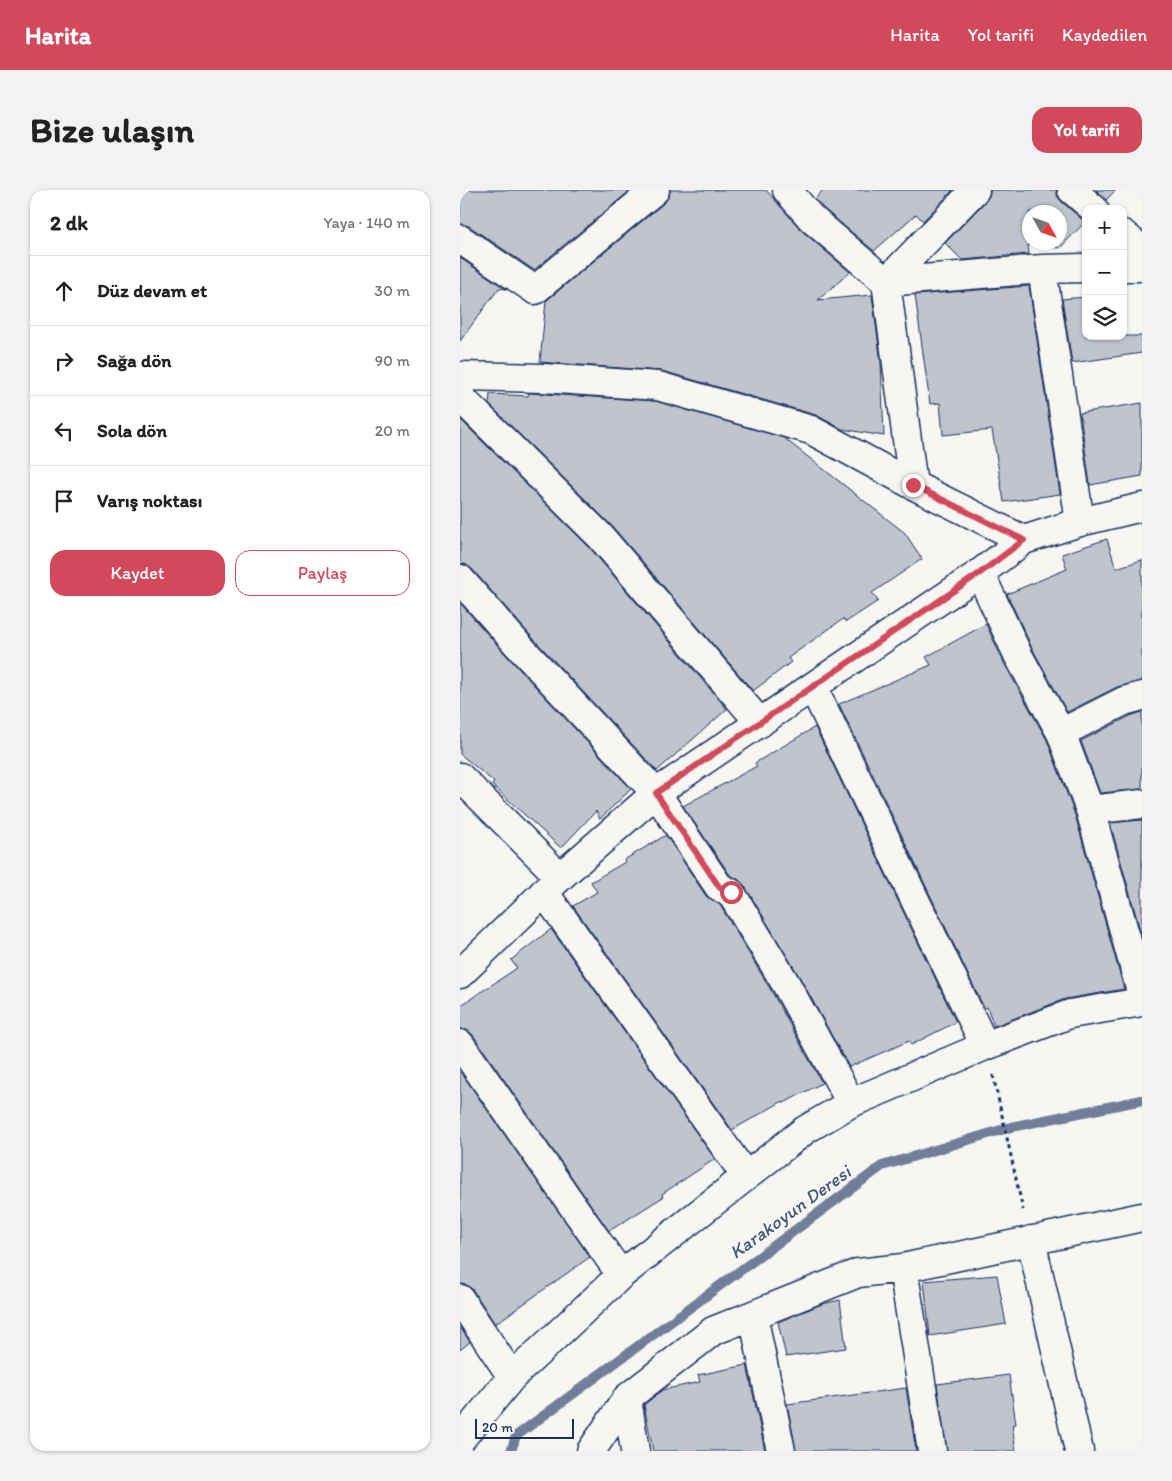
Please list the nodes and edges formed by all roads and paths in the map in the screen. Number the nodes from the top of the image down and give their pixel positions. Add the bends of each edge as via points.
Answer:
1 (655, 190) edge
2 (787, 190) edge
3 (975, 190) edge
4 (1072, 190) edge
5 (1089, 205) edge
6 (1127, 237) edge
7 (460, 239) edge
8 (1142, 250) edge
9 (1127, 267) edge
10 (1142, 267) edge
11 (1082, 268) edge
12 (1042, 269) junction
13 (886, 282) junction
14 (460, 376) edge
15 (460, 397) edge
16 (913, 485) junction
17 (1142, 507) edge
18 (1080, 522) junction
19 (1024, 540) junction
20 (980, 573) junction
21 (460, 579) edge
22 (813, 687) junction
23 (1142, 696) edge
24 (760, 722) junction
25 (1061, 733) junction
26 (460, 777) edge
27 (656, 793) junction
28 (1142, 804) edge
29 (1090, 810) junction
30 (552, 884) junction
31 (460, 974) edge
32 (1142, 995) edge
33 (1142, 1002) edge
34 (460, 1044) edge
35 (985, 1046) junction
36 (851, 1103) junction
37 (1001, 1108) dead end
38 (745, 1176) junction
39 (1142, 1217) edge
40 (1031, 1240) junction
41 (903, 1268) junction
42 (620, 1274) junction
43 (460, 1299) edge
44 (752, 1315) junction
45 (512, 1377) junction
46 (627, 1398) junction
47 (460, 1440) edge
48 (591, 1451) edge
49 (635, 1451) edge
50 (781, 1451) edge
51 (932, 1451) edge
52 (1079, 1451) edge

1 - 7 street via 535,290
2 - 13 street via 812,219
3 - 13 street
4 - 5 street
6 - 8 street
9 - 10 street
11 - 12 street
12 - 13 street
12 - 18 street
13 - 16 street
14 - 16 street via 658,386 811,430
15 - 24 street via 600,536
16 - 19 street
17 - 18 street
18 - 19 street
19 - 20 street
20 - 22 street
20 - 25 street via 1018,655
21 - 27 street
22 - 24 street
22 - 35 street
23 - 25 street via 1124,701
24 - 27 street
25 - 29 street
26 - 30 street
27 - 30 street
27 - 36 street via 720,888 731,892
28 - 29 street
29 - 32 street
30 - 31 street
30 - 38 street
33 - 35 street via 1070,1014
34 - 42 street
35 - 36 street
36 - 38 street via 805,1130
37 - 40 path
38 - 42 street
39 - 40 street
40 - 41 street
40 - 52 street
41 - 44 street via 858,1272
41 - 51 street
42 - 45 street
43 - 45 street
44 - 46 street via 713,1331
44 - 50 street
45 - 47 street
46 - 48 street
46 - 49 street

